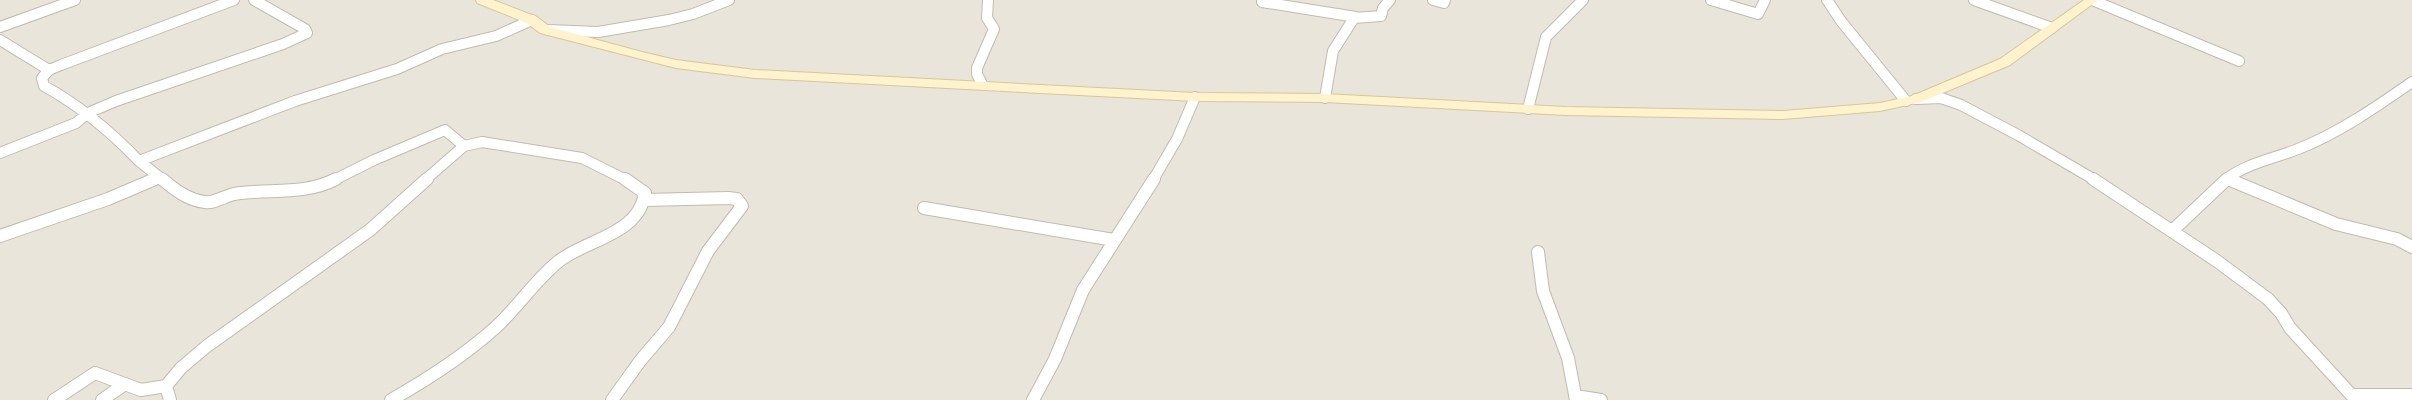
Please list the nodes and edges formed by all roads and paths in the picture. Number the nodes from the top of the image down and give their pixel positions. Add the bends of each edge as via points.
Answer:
1 (75, 0) edge
2 (234, 0) edge
3 (254, 0) edge
4 (482, 0) edge
5 (729, 0) edge
6 (988, 0) edge
7 (1263, 0) edge
8 (1390, 0) edge
9 (1433, 0) edge
10 (1445, 0) edge
11 (1583, 0) edge
12 (1711, 0) edge
13 (1765, 0) edge
14 (1827, 0) edge
15 (1974, 0) edge
16 (2092, 0) edge
17 (1356, 16) junction
18 (532, 20) junction
19 (0, 27) edge
20 (2052, 28) junction
21 (546, 30) junction
22 (0, 40) edge
23 (2239, 61) dead end
24 (49, 70) junction
25 (2412, 82) edge
26 (982, 84) junction
27 (1195, 97) junction
28 (1325, 98) junction
29 (1911, 100) junction
30 (1528, 109) junction
31 (88, 113) junction
32 (464, 146) junction
33 (0, 153) edge
34 (139, 161) junction
35 (158, 178) junction
36 (2227, 179) junction
37 (645, 200) junction
38 (924, 208) dead end
39 (2172, 231) junction
40 (0, 236) edge
41 (1114, 240) junction
42 (2412, 248) edge
43 (1538, 252) dead end
44 (126, 384) junction
45 (166, 386) junction
46 (2412, 395) edge
47 (1575, 398) edge
48 (2354, 398) edge
49 (54, 400) edge
50 (102, 400) edge
51 (170, 400) edge
52 (391, 400) edge
53 (612, 400) edge
54 (1034, 400) edge
55 (1601, 400) edge

1 - 19 street
2 - 24 street
3 - 31 street via 305,29 307,33 295,40
4 - 18 street
5 - 21 street via 681,18 598,32
6 - 26 street via 987,18 994,29 978,68 977,74
7 - 17 street via 1262,2
8 - 17 street via 1383,8 1381,16
9 - 10 street via 1444,3
11 - 30 street via 1546,37
12 - 13 street via 1758,14
14 - 29 street via 1841,21
15 - 20 street
16 - 20 street
16 - 23 street
17 - 28 street via 1333,51
18 - 21 street
18 - 34 street via 496,36 442,48 397,69 296,101
20 - 29 street via 2005,62
21 - 26 street via 676,64 755,74
22 - 24 street
24 - 31 street via 42,78 44,86 69,98
25 - 36 street via 2373,110 2299,149 2257,162
26 - 27 street
27 - 28 street
27 - 41 street via 1178,139
28 - 30 street
29 - 30 street via 1880,107 1783,115
29 - 39 street via 1941,98 1961,105 2018,135 2114,192
31 - 33 street via 76,123
31 - 34 street via 104,124
32 - 35 street via 446,134 445,130 374,160 327,184 296,192 254,191 225,196 206,203 180,194
32 - 37 street via 482,142 582,158 616,173 637,186 645,193
32 - 45 street via 370,230 207,346 181,368
34 - 35 street
35 - 40 street via 102,201
36 - 39 street
36 - 42 street via 2336,224 2397,239
37 - 52 street via 643,209 631,221 568,255 548,271 496,327 426,380
37 - 53 street via 728,198 737,199 742,206 708,251 669,327 640,360
38 - 41 street
39 - 48 street via 2268,299 2290,328
41 - 54 street via 1083,290 1055,359
43 - 47 street via 1543,291 1568,358
44 - 45 street via 141,390
44 - 49 street via 95,372
44 - 50 street
45 - 51 street
46 - 48 street
47 - 55 street

